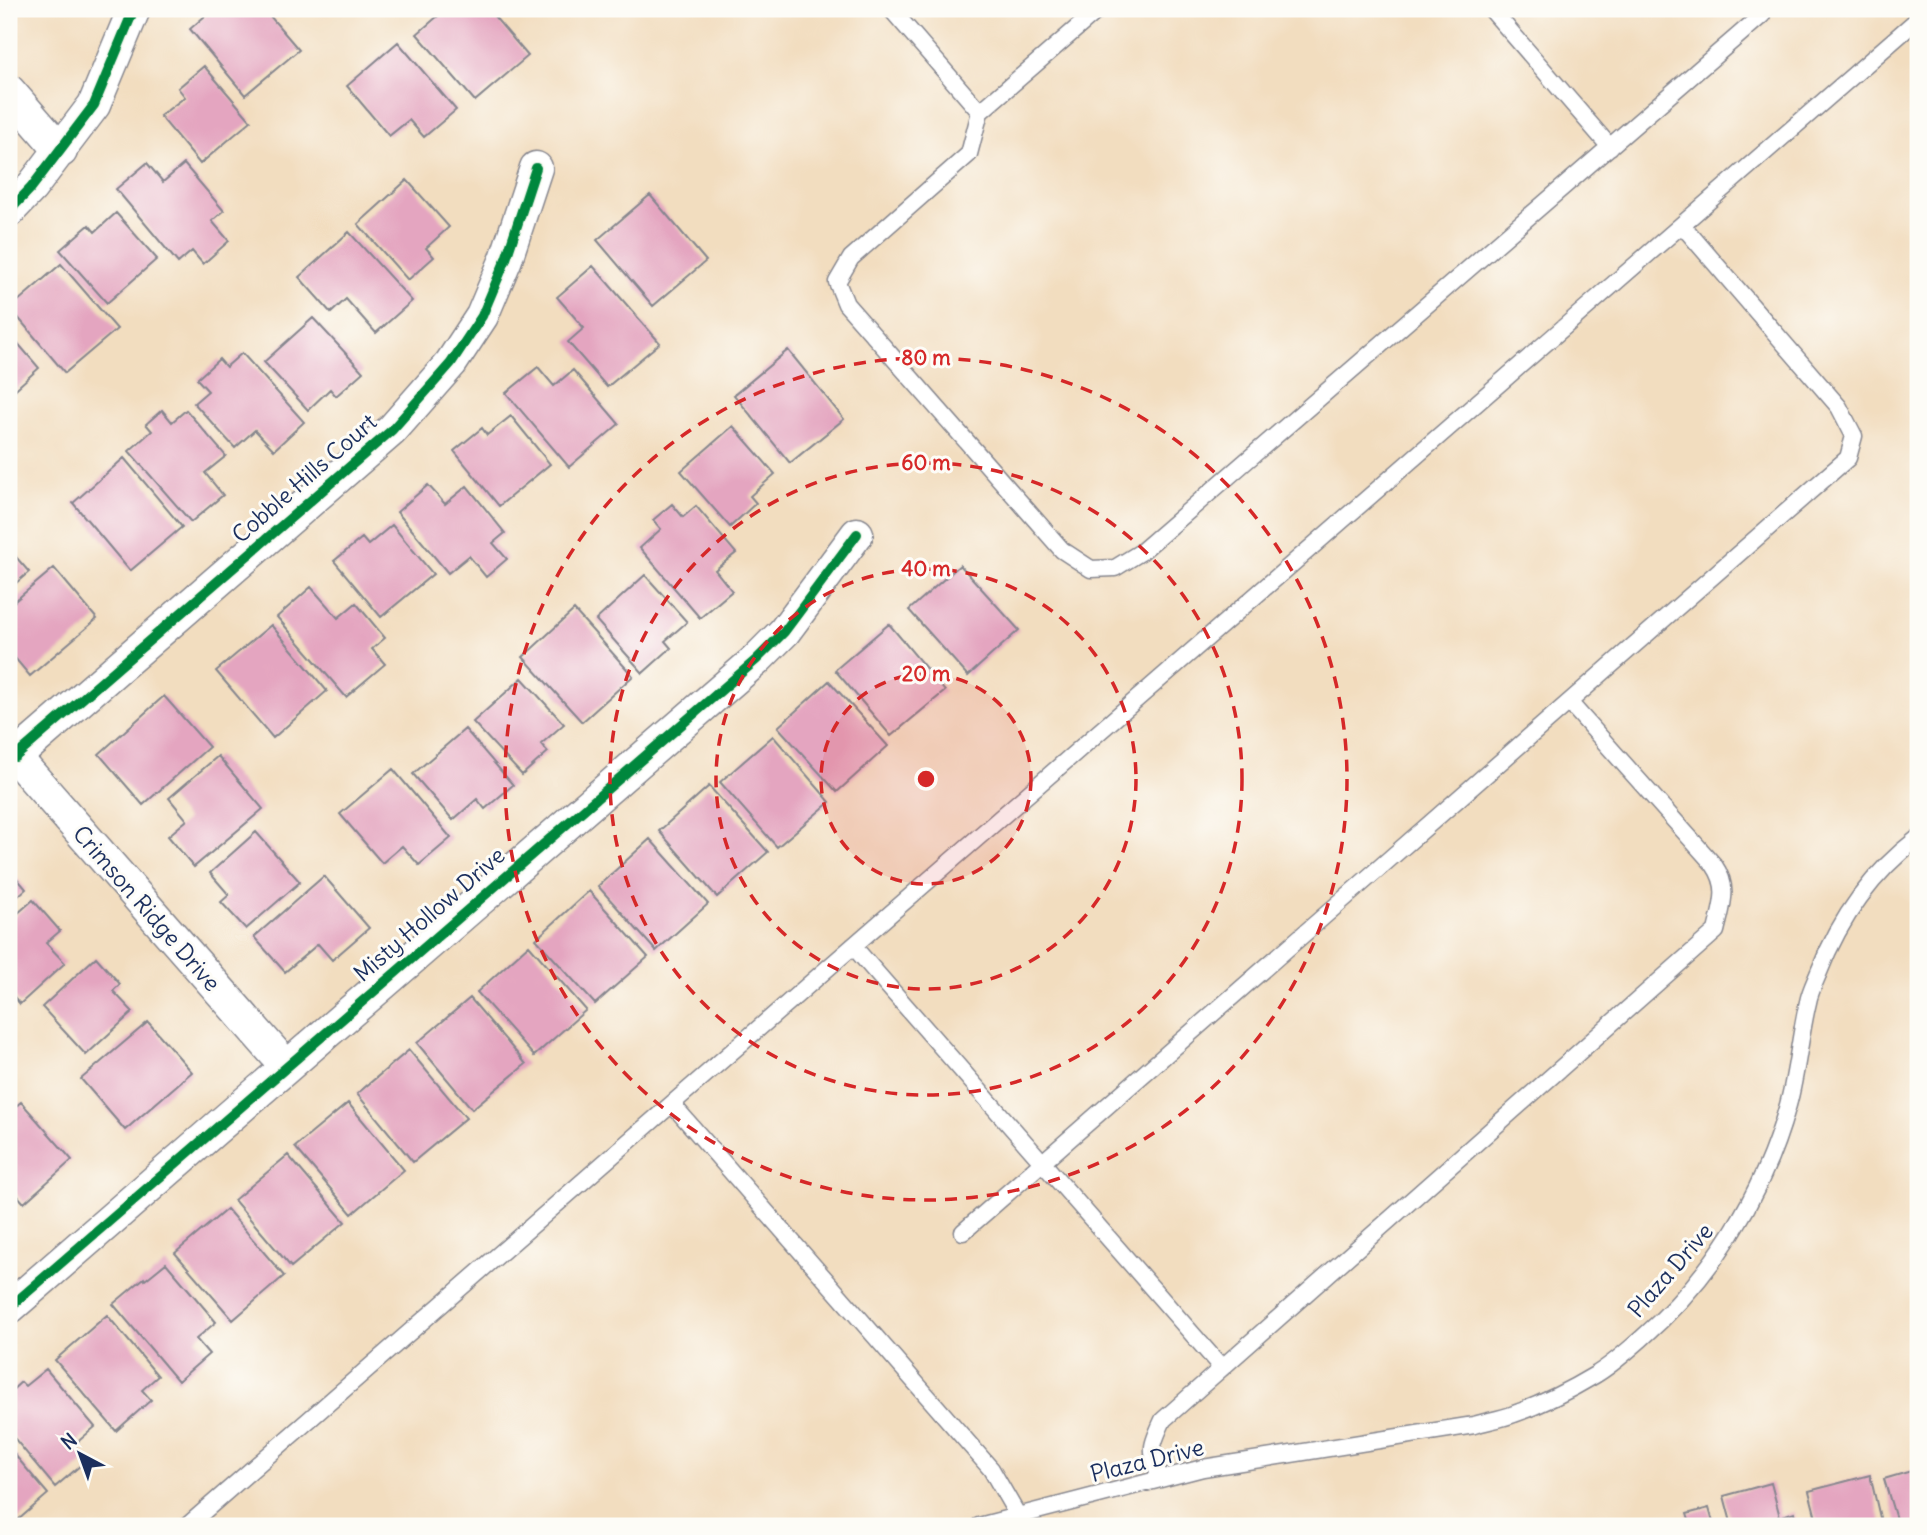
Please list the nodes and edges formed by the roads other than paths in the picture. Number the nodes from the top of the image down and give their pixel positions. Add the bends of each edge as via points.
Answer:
1 (134, 9) edge
2 (891, 9) edge
3 (1099, 9) edge
4 (1492, 9) edge
5 (1762, 15) dead end
6 (1918, 19) edge
7 (9, 91) edge
8 (980, 112) junction
9 (1610, 147) junction
10 (61, 151) junction
11 (536, 168) dead end
12 (9, 211) edge
13 (1682, 225) junction
14 (857, 534) dead end
15 (1569, 702) junction
16 (12, 754) edge
17 (1918, 838) edge
18 (853, 946) junction
19 (286, 1066) junction
20 (671, 1104) junction
21 (1042, 1163) junction
22 (963, 1232) dead end
23 (9, 1308) edge
24 (1222, 1368) junction
25 (1160, 1479) junction
26 (1018, 1516) junction
27 (187, 1526) edge
28 (979, 1526) edge

1 - 10 street via 94,105
2 - 8 lane
3 - 8 lane
4 - 9 lane
5 - 9 lane
6 - 13 lane
7 - 10 street
8 - 9 lane via 969,153 851,258 837,282 846,304 1062,550 1091,569 1115,568 1141,552
10 - 12 street
11 - 16 street, Cobble Hills Court via 482,316 451,363 392,430
13 - 15 lane via 1839,407 1854,436 1848,458
13 - 18 lane
14 - 19 street, Misty Hollow Drive via 785,632 756,660
15 - 21 lane
15 - 24 lane via 1722,877 1724,898 1716,931
16 - 19 street, Crimson Ridge Drive
17 - 25 lane, Plaza Drive via 1871,881 1830,943 1809,998 1778,1138 1739,1223 1670,1313 1627,1351 1560,1394 1500,1418
18 - 20 lane
18 - 21 lane
19 - 23 street, Misty Hollow Drive
20 - 26 lane via 991,1469
20 - 27 lane
21 - 22 lane
21 - 24 lane
24 - 25 lane via 1163,1420 1152,1444
25 - 26 lane, Plaza Drive
26 - 28 lane, Plaza Drive

